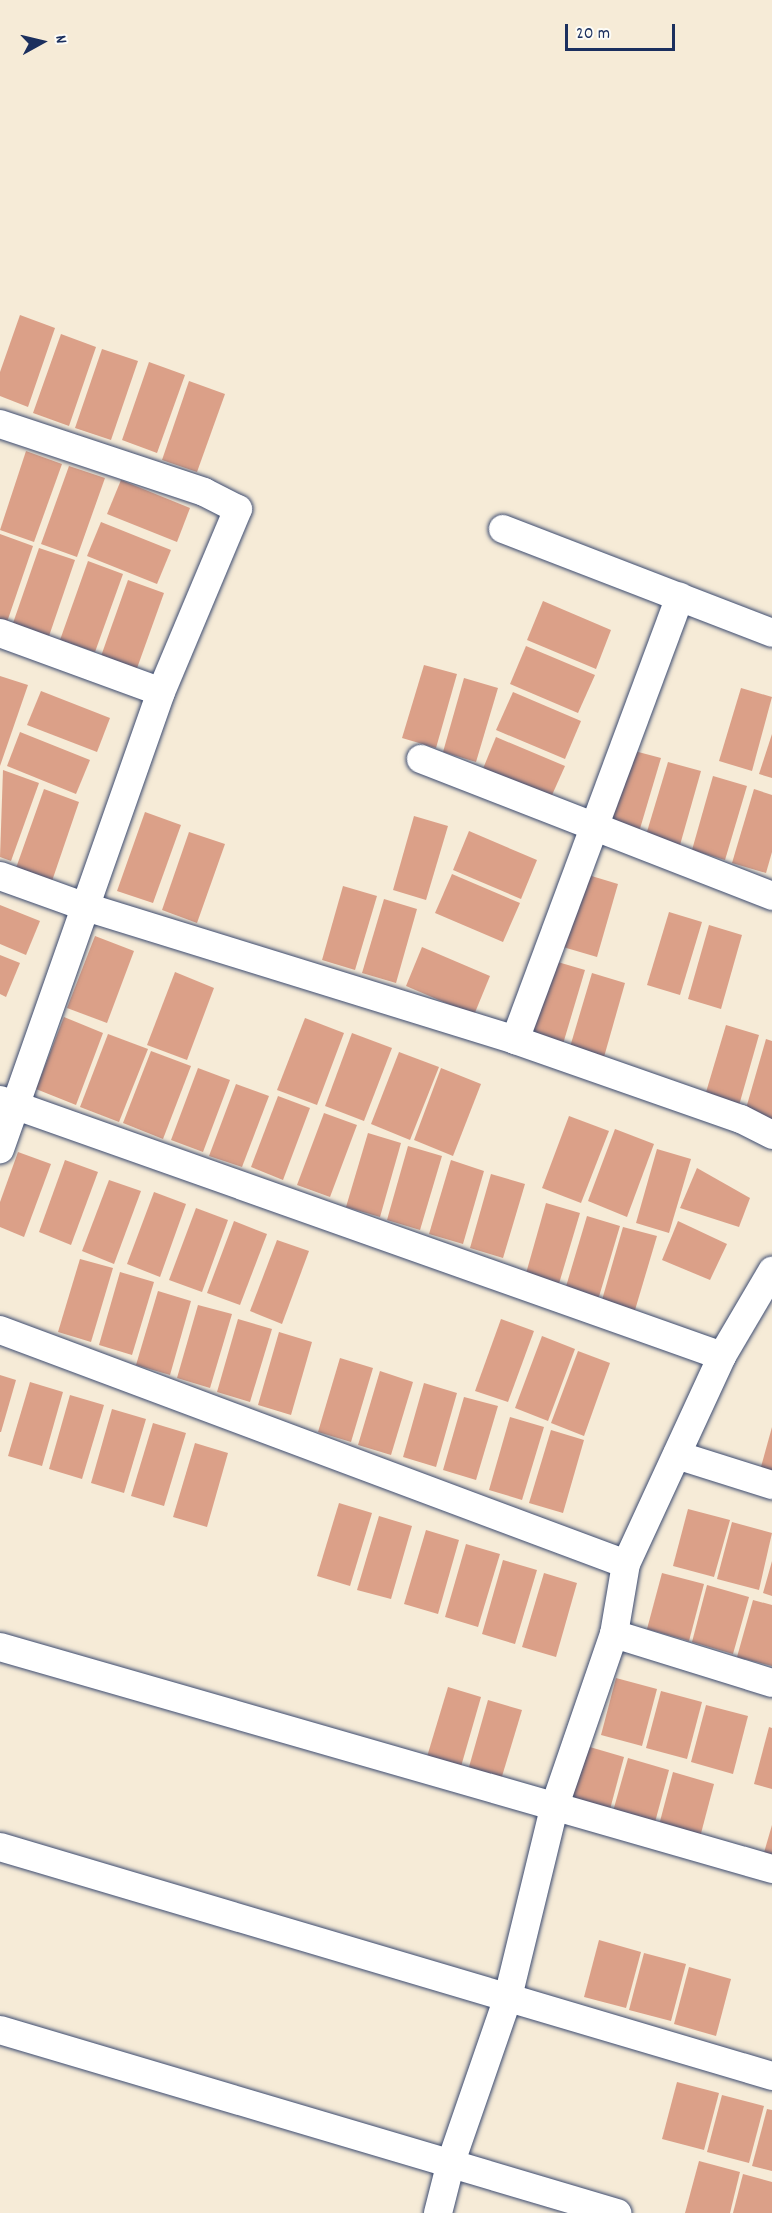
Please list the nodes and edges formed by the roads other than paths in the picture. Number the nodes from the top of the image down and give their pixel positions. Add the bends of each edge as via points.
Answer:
1 (0, 424) edge
2 (503, 529) dead end
3 (680, 597) junction
4 (0, 633) edge
5 (772, 633) edge
6 (161, 692) junction
7 (421, 759) dead end
8 (595, 826) junction
9 (0, 876) edge
10 (772, 896) edge
11 (86, 907) junction
12 (515, 1040) junction
13 (8, 1103) edge
14 (772, 1135) edge
15 (0, 1149) edge
16 (772, 1271) edge
17 (0, 1330) edge
18 (722, 1356) junction
19 (677, 1455) junction
20 (772, 1485) edge
21 (626, 1564) junction
22 (614, 1634) junction
23 (0, 1647) edge
24 (772, 1683) edge
25 (554, 1808) junction
26 (0, 1847) edge
27 (772, 1869) edge
28 (508, 1997) junction
29 (0, 2030) edge
30 (772, 2076) edge
31 (451, 2162) junction
32 (438, 2213) edge
33 (617, 2213) edge

1 - 6 street via 204,492 238,509
2 - 3 street
3 - 5 street
3 - 8 street
4 - 6 street
6 - 11 street
7 - 8 street
8 - 10 street
8 - 12 street
9 - 11 street
11 - 12 street
11 - 13 street
12 - 14 street via 741,1119
13 - 15 street
13 - 18 street
16 - 18 street
17 - 21 street
18 - 19 street
19 - 20 street
19 - 21 street
21 - 22 street
22 - 24 street
22 - 25 street
23 - 25 street
25 - 27 street
25 - 28 street
26 - 28 street
28 - 30 street
28 - 31 street
29 - 31 street
31 - 32 street
31 - 33 street

